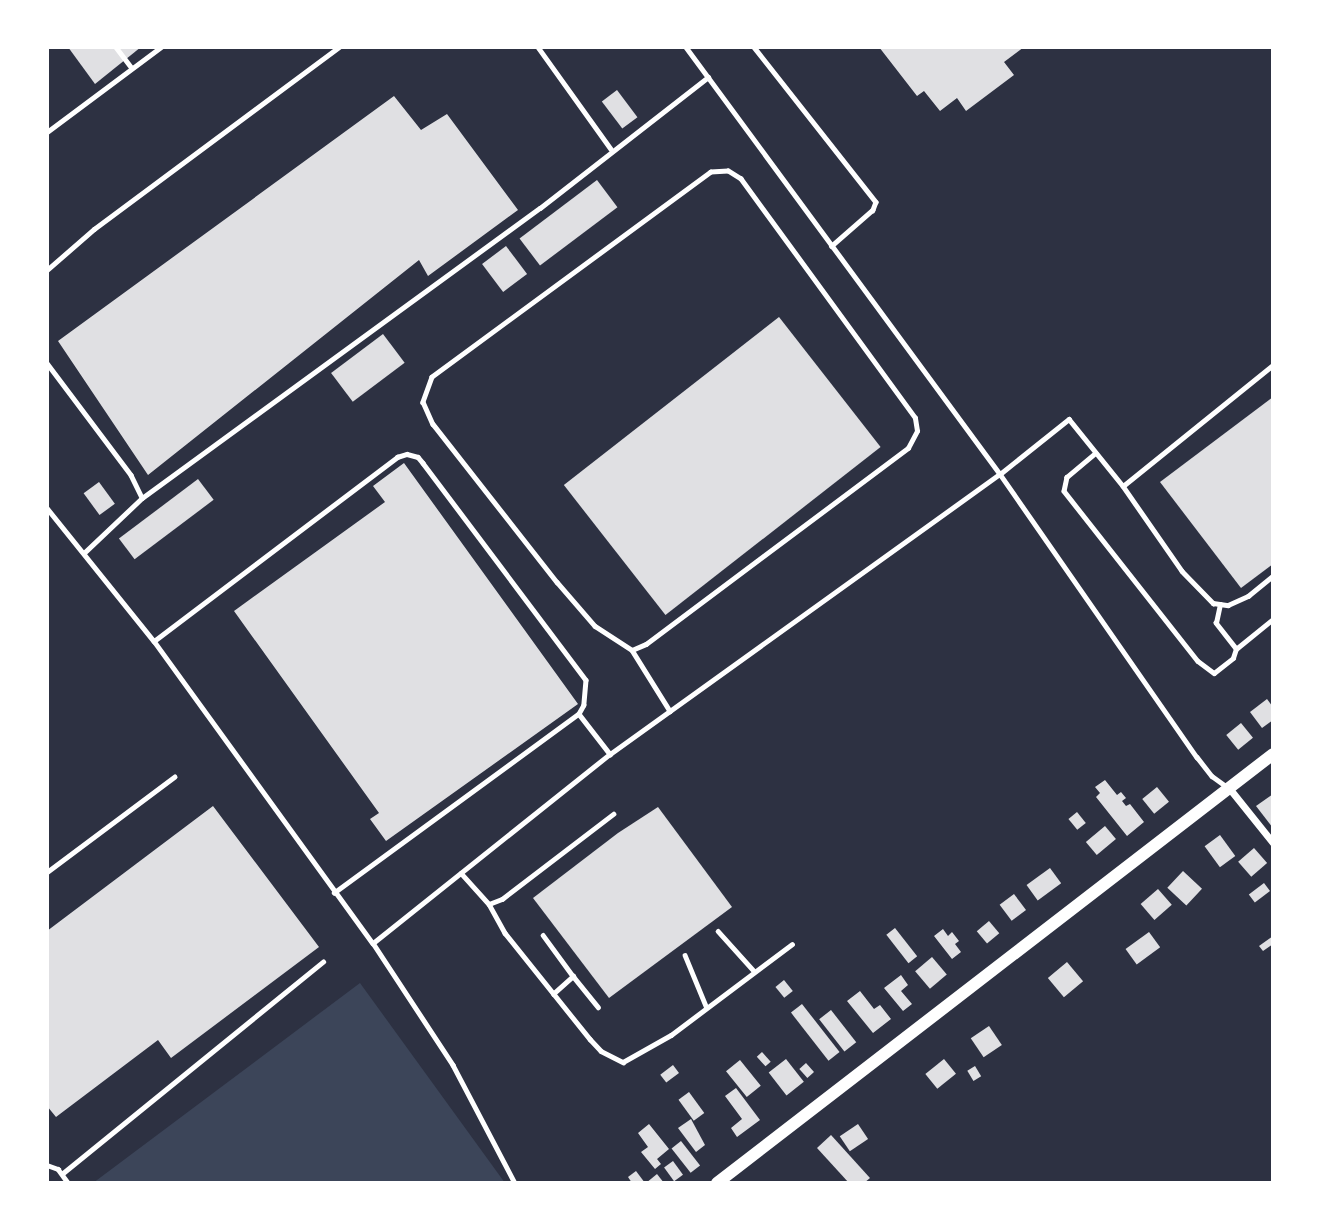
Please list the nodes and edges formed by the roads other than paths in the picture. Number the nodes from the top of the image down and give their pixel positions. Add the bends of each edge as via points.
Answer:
1 (116, 47) edge
2 (161, 47) edge
3 (339, 47) edge
4 (538, 47) edge
5 (686, 47) edge
6 (754, 47) edge
7 (132, 68) junction
8 (708, 77) junction
9 (47, 132) edge
10 (611, 149) junction
11 (832, 246) junction
12 (47, 271) edge
13 (47, 363) edge
14 (1273, 365) edge
15 (1096, 453) junction
16 (1000, 474) junction
17 (1123, 486) junction
18 (142, 498) junction
19 (47, 508) edge
20 (83, 553) junction
21 (1273, 576) edge
22 (1220, 604) junction
23 (1273, 620) edge
24 (154, 641) junction
25 (1236, 649) junction
26 (632, 650) junction
27 (670, 710) junction
28 (579, 714) junction
29 (610, 754) junction
30 (1273, 754) edge
31 (174, 777) dead end
32 (1229, 788) junction
33 (613, 814) dead end
34 (1273, 843) edge
35 (47, 872) edge
36 (461, 873) junction
37 (334, 893) junction
38 (489, 904) junction
39 (718, 930) dead end
40 (543, 934) dead end
41 (373, 943) junction
42 (792, 944) dead end
43 (685, 955) dead end
44 (323, 962) dead end
45 (754, 971) junction
46 (573, 976) junction
47 (553, 994) junction
48 (706, 1006) junction
49 (598, 1007) dead end
50 (47, 1165) edge
51 (63, 1173) junction
52 (68, 1183) edge
53 (515, 1183) edge
54 (717, 1183) edge

1 - 7 lane
2 - 7 lane
3 - 12 lane via 94,229
4 - 10 lane
5 - 8 lane
6 - 11 lane via 876,202 873,210
7 - 9 lane
8 - 10 lane via 640,132
8 - 11 lane
10 - 18 lane via 540,208
11 - 16 lane
13 - 18 lane via 131,475
14 - 17 lane
15 - 16 lane via 1069,419
15 - 17 lane
15 - 25 lane via 1067,477 1064,491 1208,670 1214,673 1233,658
16 - 27 lane
16 - 32 lane via 1197,757
17 - 22 lane via 1182,571 1213,603
18 - 20 lane
19 - 20 lane
20 - 24 lane
21 - 22 lane via 1248,596
22 - 25 lane via 1216,623
23 - 25 lane
24 - 28 lane via 387,464 407,454 424,463 586,680
24 - 37 lane
26 - 26 lane via 908,448 917,431 908,407 741,179 727,171 711,172 432,377 423,402 433,424 557,582 595,626
26 - 27 lane
27 - 29 lane
28 - 29 lane
28 - 37 lane
29 - 36 lane
30 - 32 main road
31 - 35 lane
32 - 34 street
32 - 54 main road
33 - 38 lane via 502,899
36 - 38 lane
36 - 41 lane
37 - 41 lane
38 - 47 lane via 505,933
39 - 45 lane
40 - 46 lane
41 - 53 lane via 453,1065
42 - 45 lane
43 - 48 lane
44 - 51 lane
45 - 48 lane
46 - 47 lane
46 - 49 lane
47 - 48 lane via 601,1051 622,1062 671,1035
50 - 51 lane
51 - 52 lane

